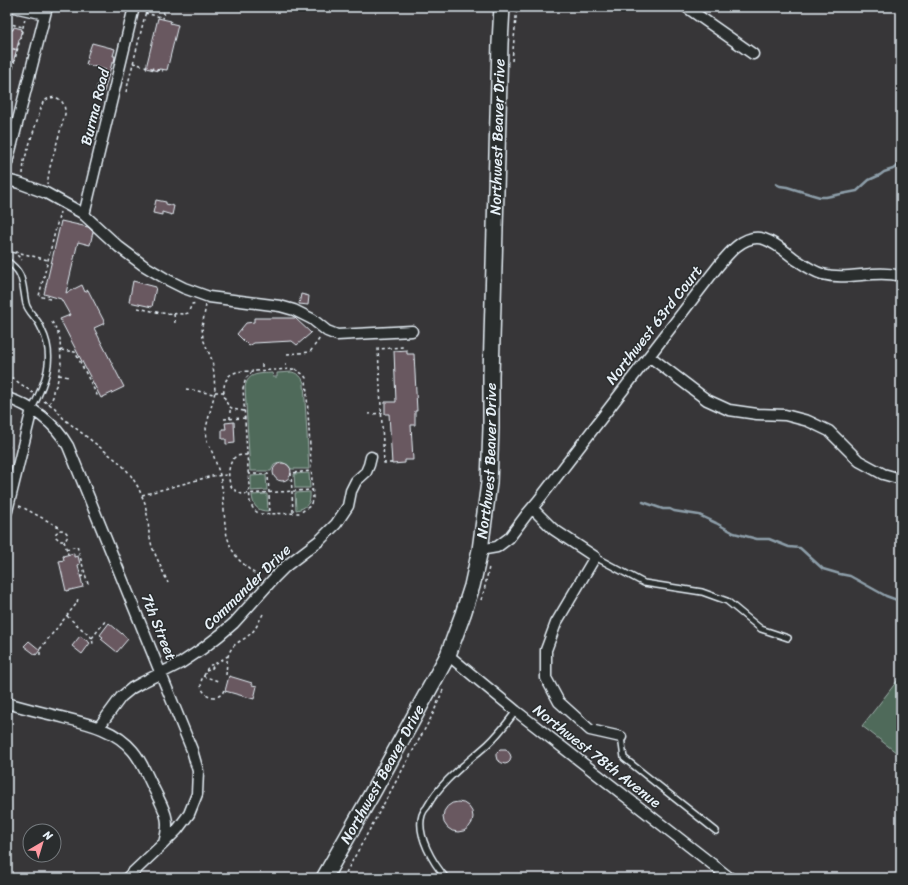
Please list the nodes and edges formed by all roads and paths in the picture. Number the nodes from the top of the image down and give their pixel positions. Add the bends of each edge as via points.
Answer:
1 (14, 7) edge
2 (134, 7) edge
3 (146, 7) edge
4 (160, 7) edge
5 (502, 7) edge
6 (686, 7) edge
7 (27, 10) junction
8 (46, 11) edge
9 (145, 13) junction
10 (165, 15) dead end
11 (164, 18) dead end
12 (7, 23) edge
13 (23, 27) junction
14 (7, 47) edge
15 (17, 50) junction
16 (753, 54) dead end
17 (133, 63) junction
18 (164, 71) dead end
19 (7, 92) edge
20 (126, 92) dead end
21 (7, 163) edge
22 (7, 180) edge
23 (19, 183) junction
24 (46, 193) junction
25 (62, 202) junction
26 (84, 215) junction
27 (7, 249) edge
28 (15, 253) junction
29 (22, 260) dead end
30 (48, 260) junction
31 (7, 261) edge
32 (901, 276) edge
33 (50, 299) dead end
34 (138, 308) dead end
35 (174, 314) junction
36 (52, 322) dead end
37 (175, 323) dead end
38 (325, 330) junction
39 (412, 331) dead end
40 (403, 347) dead end
41 (61, 350) junction
42 (287, 354) dead end
43 (649, 356) junction
44 (286, 363) dead end
45 (262, 364) dead end
46 (286, 370) junction
47 (253, 371) junction
48 (262, 371) junction
49 (7, 374) edge
50 (59, 375) junction
51 (69, 377) dead end
52 (186, 389) dead end
53 (224, 392) junction
54 (214, 393) junction
55 (38, 396) junction
56 (98, 397) dead end
57 (7, 398) edge
58 (49, 404) junction
59 (232, 408) junction
60 (32, 409) junction
61 (244, 411) junction
62 (382, 413) junction
63 (385, 413) dead end
64 (368, 414) dead end
65 (245, 418) junction
66 (224, 419) dead end
67 (230, 419) junction
68 (247, 455) junction
69 (371, 457) dead end
70 (392, 463) dead end
71 (312, 471) junction
72 (248, 474) junction
73 (220, 475) junction
74 (229, 475) junction
75 (901, 479) edge
76 (313, 490) junction
77 (269, 492) junction
78 (292, 492) junction
79 (249, 493) junction
80 (142, 495) junction
81 (8, 508) edge
82 (532, 508) junction
83 (293, 513) junction
84 (270, 514) junction
85 (60, 530) junction
86 (64, 541) junction
87 (66, 549) junction
88 (480, 550) junction
89 (68, 554) dead end
90 (595, 557) junction
91 (86, 575) junction
92 (80, 576) dead end
93 (168, 583) dead end
94 (88, 584) dead end
95 (269, 584) junction
96 (78, 598) dead end
97 (263, 614) dead end
98 (67, 616) junction
99 (106, 620) dead end
100 (92, 638) junction
101 (788, 638) dead end
102 (93, 644) dead end
103 (40, 655) dead end
104 (228, 656) junction
105 (448, 656) junction
106 (161, 673) junction
107 (203, 676) junction
108 (226, 676) dead end
109 (218, 681) dead end
110 (224, 690) dead end
111 (7, 703) edge
112 (516, 711) junction
113 (99, 727) junction
114 (621, 737) joint
115 (716, 831) dead end
116 (164, 843) junction
117 (127, 878) edge
118 (324, 878) edge
119 (446, 878) edge
120 (730, 878) edge

1 - 7 street
2 - 26 street, Burma Road
3 - 9 path
4 - 10 path
5 - 88 main road, Northwest Beaver Drive via 489,483
6 - 16 street
7 - 8 street
7 - 13 path
8 - 21 street
9 - 11 path
9 - 17 path
12 - 13 path
13 - 15 path
14 - 15 path
15 - 19 path
17 - 18 path
17 - 20 path
22 - 23 street
23 - 24 street
23 - 24 path via 43,102 48,98 56,98 64,104 66,114 50,168
24 - 25 street
25 - 26 street
25 - 30 path
26 - 38 street via 142,265 184,288 209,297 294,310 312,319
27 - 28 path
28 - 29 path
28 - 30 path
30 - 33 path via 40,296
31 - 55 lane via 18,271 23,281 26,305 46,337 49,362
32 - 43 street, Northwest 63rd Court via 822,274 764,239 745,240 736,246 712,274
34 - 35 path
35 - 37 path
35 - 54 path via 188,313 194,303 207,304 202,327 203,339 212,360
36 - 41 path via 60,339
38 - 39 street via 337,335
38 - 42 path via 310,352
40 - 62 path via 378,349
41 - 50 path
41 - 56 path via 75,352
43 - 75 street via 707,400 729,410 785,415 808,421 829,431 859,461 883,474
43 - 82 street, Northwest 63rd Court
44 - 46 path
45 - 48 path
46 - 48 path
46 - 71 path via 295,369 306,378
47 - 48 path
47 - 53 path via 235,372 228,377
47 - 61 path via 246,378 243,388
49 - 55 path
50 - 51 path
50 - 58 path
52 - 54 path
53 - 54 path
53 - 59 path via 228,406
54 - 73 path via 206,428
55 - 58 path
55 - 60 lane
57 - 60 street, 7th Street
58 - 80 path via 120,463 130,474
59 - 61 path
59 - 67 path
60 - 81 street
60 - 106 street, 7th Street via 49,422 68,446
61 - 65 path
62 - 63 path
62 - 64 path
62 - 70 path via 384,463
65 - 67 path
65 - 68 path
66 - 67 path
68 - 72 path
68 - 74 path via 235,456 229,467
69 - 95 street, Commander Drive via 366,472 356,481 348,506 336,524 286,566
71 - 76 path
71 - 78 path via 291,473
72 - 77 path via 268,474
72 - 79 path
73 - 74 path
73 - 80 path
73 - 95 path via 224,494 225,525 231,548 238,559
74 - 79 path via 234,489 242,494
76 - 78 path
76 - 83 path via 310,506
77 - 78 path
77 - 79 path
77 - 84 path
78 - 83 path
79 - 84 path via 251,506 257,513
80 - 93 path via 152,547
81 - 85 path via 22,507 59,527
82 - 88 street, Northwest 63rd Court via 509,538 497,547
82 - 90 street via 553,529
83 - 84 path
85 - 86 path via 67,532
85 - 86 path via 56,537
86 - 87 path
87 - 89 path
87 - 91 path via 77,546
88 - 105 main road, Northwest Beaver Drive via 472,586
90 - 101 lane via 644,583 702,592 727,601 762,629
90 - 114 street via 556,623 546,650 546,678 559,702 590,730
91 - 92 path
91 - 94 path
95 - 106 street, Commander Drive via 220,635 181,663
96 - 98 path via 77,604
97 - 104 path via 254,630 236,644
98 - 100 path
98 - 103 path via 40,649
99 - 100 path
100 - 102 path
104 - 107 path via 211,664
104 - 108 path
105 - 112 street, Northwest 78th Avenue
105 - 118 main road, Northwest Beaver Drive
106 - 113 street, Commander Drive via 132,688 121,697
106 - 116 street, 7th Street via 198,771 197,794 189,814
107 - 109 path
107 - 110 path via 201,688 208,696 218,697
111 - 113 street
112 - 119 lane via 500,731 440,789 422,814 422,835 431,856
112 - 120 street, Northwest 78th Avenue
113 - 116 street via 121,739 145,769 166,815 168,826
114 - 115 lane via 624,758
116 - 117 street, 7th Street

